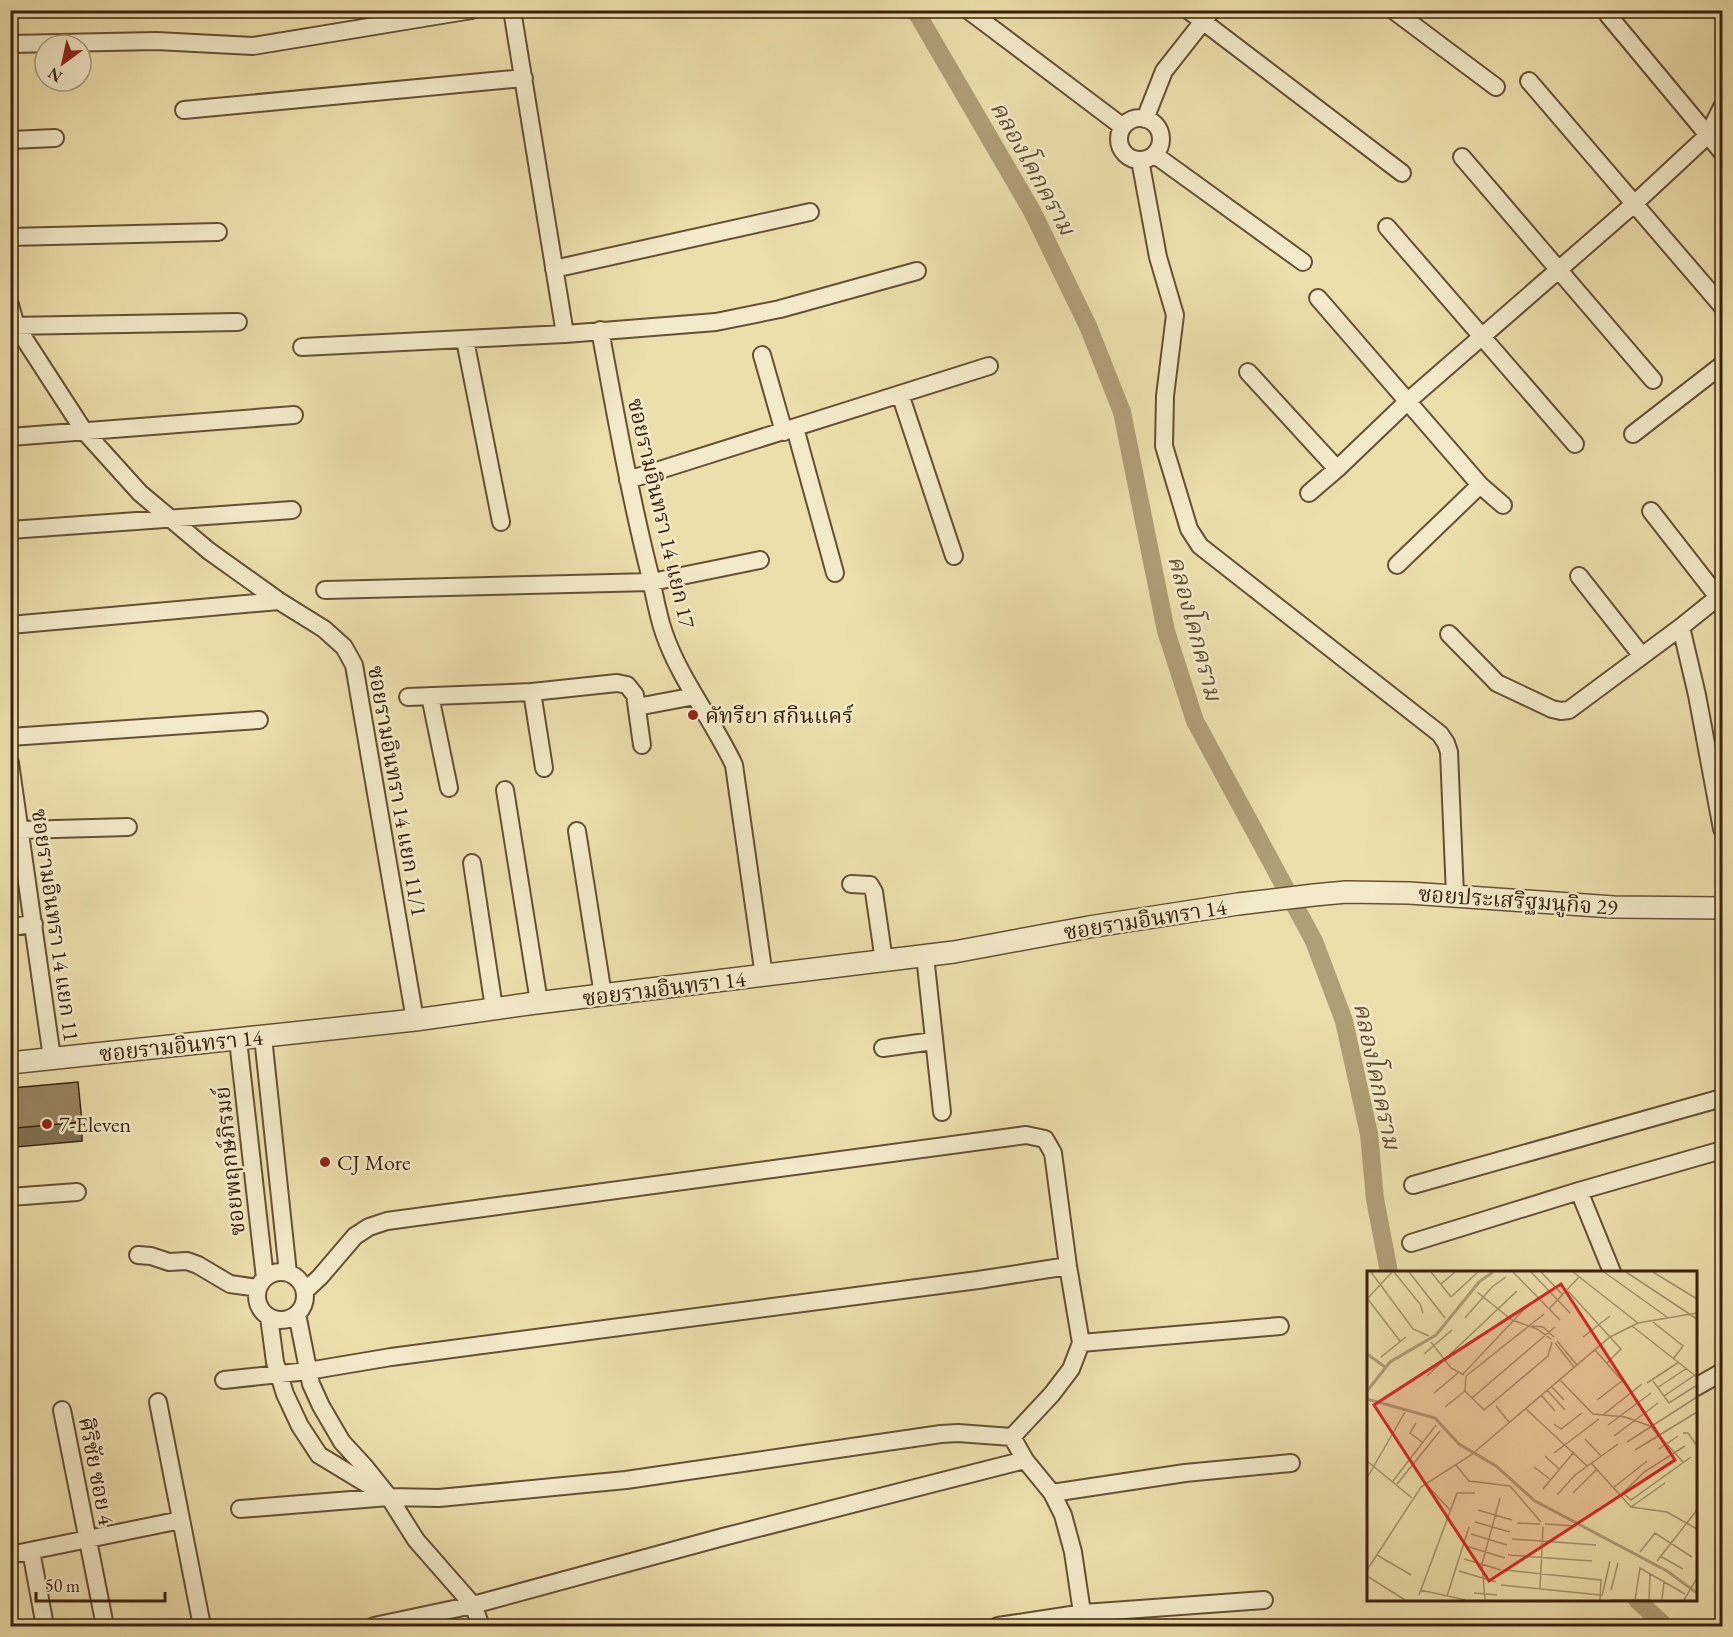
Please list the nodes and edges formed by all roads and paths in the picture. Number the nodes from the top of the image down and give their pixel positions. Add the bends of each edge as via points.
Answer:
1 (472, 10) edge
2 (513, 10) edge
3 (968, 10) edge
4 (1188, 10) edge
5 (1393, 10) edge
6 (1608, 15) dead end
7 (1208, 16) edge
8 (10, 44) edge
9 (524, 78) junction
10 (1529, 81) dead end
11 (1496, 87) dead end
12 (1722, 107) edge
13 (184, 110) dead end
14 (1145, 119) junction
15 (1123, 127) junction
16 (1708, 135) junction
17 (56, 138) dead end
18 (10, 140) edge
19 (1722, 152) edge
20 (1462, 157) dead end
21 (1147, 158) junction
22 (1402, 173) dead end
23 (1634, 204) junction
24 (810, 212) dead end
25 (1387, 227) dead end
26 (218, 232) dead end
27 (10, 237) edge
28 (1303, 261) dead end
29 (554, 269) junction
30 (1560, 270) junction
31 (916, 271) dead end
32 (1318, 298) dead end
33 (10, 305) edge
34 (1722, 306) edge
35 (238, 322) dead end
36 (600, 330) junction
37 (20, 334) edge
38 (565, 334) junction
39 (1482, 336) junction
40 (465, 340) junction
41 (302, 347) dead end
42 (762, 355) dead end
43 (1722, 365) edge
44 (989, 366) dead end
45 (1248, 372) dead end
46 (1653, 381) dead end
47 (900, 394) junction
48 (1408, 401) junction
49 (294, 415) dead end
50 (789, 430) junction
51 (84, 431) junction
52 (1633, 434) dead end
53 (10, 437) edge
54 (1575, 444) dead end
55 (1337, 469) junction
56 (628, 480) junction
57 (1480, 485) junction
58 (1309, 493) dead end
59 (1503, 505) dead end
60 (292, 510) dead end
61 (1651, 511) dead end
62 (169, 519) junction
63 (501, 522) dead end
64 (10, 530) edge
65 (954, 556) dead end
66 (760, 560) dead end
67 (1398, 565) dead end
68 (835, 573) dead end
69 (1579, 576) dead end
70 (652, 582) junction
71 (325, 590) dead end
72 (1720, 595) edge
73 (279, 601) junction
74 (10, 625) edge
75 (1681, 627) junction
76 (1449, 634) dead end
77 (1642, 656) junction
78 (532, 692) junction
79 (430, 696) junction
80 (695, 696) junction
81 (408, 697) dead end
82 (637, 707) junction
83 (259, 720) dead end
84 (10, 737) edge
85 (642, 745) dead end
86 (10, 763) edge
87 (544, 768) dead end
88 (449, 788) dead end
89 (505, 790) dead end
90 (128, 826) dead end
91 (1722, 829) edge
92 (20, 830) junction
93 (577, 831) dead end
94 (472, 863) dead end
95 (851, 884) dead end
96 (1314, 895) joint
97 (1455, 895) junction
98 (1722, 908) edge
99 (34, 924) junction
100 (10, 927) edge
101 (925, 956) junction
102 (884, 961) junction
103 (764, 976) junction
104 (603, 995) junction
105 (538, 1002) junction
106 (494, 1008) junction
107 (415, 1020) junction
108 (263, 1037) junction
109 (238, 1040) junction
110 (933, 1041) junction
111 (883, 1048) dead end
112 (52, 1058) junction
113 (10, 1063) edge
114 (1722, 1098) edge
115 (942, 1112) dead end
116 (1722, 1150) edge
117 (1413, 1185) dead end
118 (1580, 1191) junction
119 (77, 1192) dead end
120 (10, 1197) edge
121 (1411, 1243) dead end
122 (138, 1255) dead end
123 (1068, 1266) junction
124 (1612, 1271) edge
125 (288, 1273) junction
126 (262, 1283) junction
127 (305, 1291) junction
128 (297, 1314) junction
129 (269, 1317) junction
130 (1280, 1326) dead end
131 (1082, 1343) junction
132 (308, 1371) junction
133 (1722, 1372) edge
134 (279, 1374) junction
135 (224, 1380) dead end
136 (1697, 1386) edge
137 (158, 1402) dead end
138 (62, 1410) dead end
139 (1012, 1437) junction
140 (1025, 1460) junction
141 (1291, 1463) dead end
142 (1053, 1493) junction
143 (388, 1497) junction
144 (240, 1509) dead end
145 (181, 1520) junction
146 (88, 1540) junction
147 (31, 1551) junction
148 (10, 1555) edge
149 (1264, 1600) dead end
150 (473, 1605) junction
151 (1084, 1620) edge
152 (45, 1626) edge
153 (105, 1626) edge
154 (202, 1626) edge
155 (374, 1626) edge
156 (481, 1626) edge
157 (998, 1626) edge

1 - 8 street via 253,46 156,41
2 - 9 street
3 - 15 street
4 - 7 street
5 - 11 street
6 - 16 street
7 - 14 street via 1164,71
7 - 22 street
9 - 13 street
9 - 29 street
10 - 23 street
12 - 16 street
14 - 15 street via 1133,119
14 - 21 street via 1160,131 1161,144
15 - 21 street via 1120,146 1130,158
16 - 19 street
16 - 23 street
17 - 18 street
20 - 30 street
21 - 28 street
21 - 97 street via 1158,257 1175,315 1165,396 1164,446 1189,529 1200,546 1440,734 1449,752
23 - 30 street
23 - 34 street
24 - 29 street
25 - 39 street
26 - 27 street
29 - 38 street
30 - 39 street
30 - 46 street
31 - 36 street via 780,309 716,322
32 - 48 street
33 - 37 street, ซอยรามอินทรา 14 แยก 11/1
35 - 37 street
36 - 38 street
36 - 56 street, ซอยรามอินทรา 14 แยก 17
37 - 51 street, ซอยรามอินทรา 14 แยก 11/1
38 - 40 street
39 - 48 street
39 - 54 street
40 - 41 street
40 - 63 street
42 - 50 street
43 - 52 street
44 - 47 street
45 - 55 street
47 - 50 street
47 - 65 street
48 - 55 street
48 - 57 street
49 - 51 street
50 - 56 street
50 - 68 street
51 - 53 street
51 - 62 street, ซอยรามอินทรา 14 แยก 11/1
55 - 58 street
56 - 70 street, ซอยรามอินทรา 14 แยก 17
57 - 59 street
57 - 67 street
60 - 62 street
61 - 72 street
62 - 64 street
62 - 73 street, ซอยรามอินทรา 14 แยก 11/1
66 - 70 street
69 - 77 street
70 - 71 street
70 - 80 street, ซอยรามอินทรา 14 แยก 17 via 663,633
72 - 75 street
73 - 74 street
73 - 107 street, ซอยรามอินทรา 14 แยก 11/1 via 324,629 344,647 354,665
75 - 77 street
75 - 91 street
76 - 77 street via 1497,682 1561,711 1569,710
78 - 79 street
78 - 82 street via 616,683 627,685 635,695
78 - 87 street
79 - 81 street
79 - 88 street
80 - 82 street
80 - 103 street, ซอยรามอินทรา 14 แยก 17 via 735,765
82 - 85 street
83 - 84 street
86 - 92 street, ซอยรามอินทรา 14 แยก 11
89 - 105 street
90 - 92 street
92 - 99 street, ซอยรามอินทรา 14 แยก 11
93 - 104 street
94 - 106 street
95 - 102 street via 870,885 874,892
96 - 97 street, ซอยประเสริฐมนูกิจ 29
96 - 101 street, ซอยรามอินทรา 14
97 - 98 street, ซอยประเสริฐมนูกิจ 29 via 1614,907
99 - 100 street
99 - 112 street, ซอยรามอินทรา 14 แยก 11
101 - 102 street, ซอยรามอินทรา 14
101 - 110 street
102 - 103 street, ซอยรามอินทรา 14
103 - 104 street, ซอยรามอินทรา 14
104 - 105 street, ซอยรามอินทรา 14
105 - 106 street, ซอยรามอินทรา 14
106 - 107 street, ซอยรามอินทรา 14
107 - 108 street, ซอยรามอินทรา 14
108 - 109 street, ซอยรามอินทรา 14
108 - 125 street, ซอยพฤกษ์ภิรมย์
109 - 112 street, ซอยรามอินทรา 14
109 - 126 street, ซอยพฤกษ์ภิรมย์
110 - 111 street
110 - 115 street
112 - 113 street, ซอยรามอินทรา 14
114 - 117 street
116 - 118 street
118 - 121 street
118 - 124 street
119 - 120 street
122 - 126 street via 169,1262 187,1261 230,1284
123 - 127 street via 1053,1153 1045,1139 1026,1135 387,1221 356,1236
123 - 131 street
123 - 132 street
125 - 126 street via 276,1272
125 - 127 street via 299,1279
126 - 129 street, ซอยพฤกษ์ภิรมย์ via 257,1299
127 - 128 street
128 - 129 street via 289,1319
128 - 132 street, ซอยพฤกษ์ภิรมย์
129 - 134 street, ซอยพฤกษ์ภิรมย์
130 - 131 street
131 - 139 street via 1071,1369
132 - 134 street
132 - 143 street, ซอยพฤกษ์ภิรมย์ via 321,1406 342,1442
133 - 136 street
134 - 135 street
134 - 143 street, ซอยพฤกษ์ภิรมย์ via 300,1426 319,1455
137 - 145 street
138 - 146 street, ศิริชัย ซอย 4
139 - 140 street
139 - 143 street via 941,1434 626,1480 448,1498
140 - 142 street
140 - 150 street
141 - 142 street via 1185,1473
142 - 151 street via 1073,1552
143 - 144 street
143 - 150 street, ซอยพฤกษ์ภิรมย์ via 416,1540
145 - 146 street
145 - 154 street
146 - 147 street
146 - 153 street, ศิริชัย ซอย 4
147 - 148 street
147 - 152 street
149 - 151 street
150 - 155 street
150 - 156 street, ซอยพฤกษ์ภิรมย์
151 - 157 street

